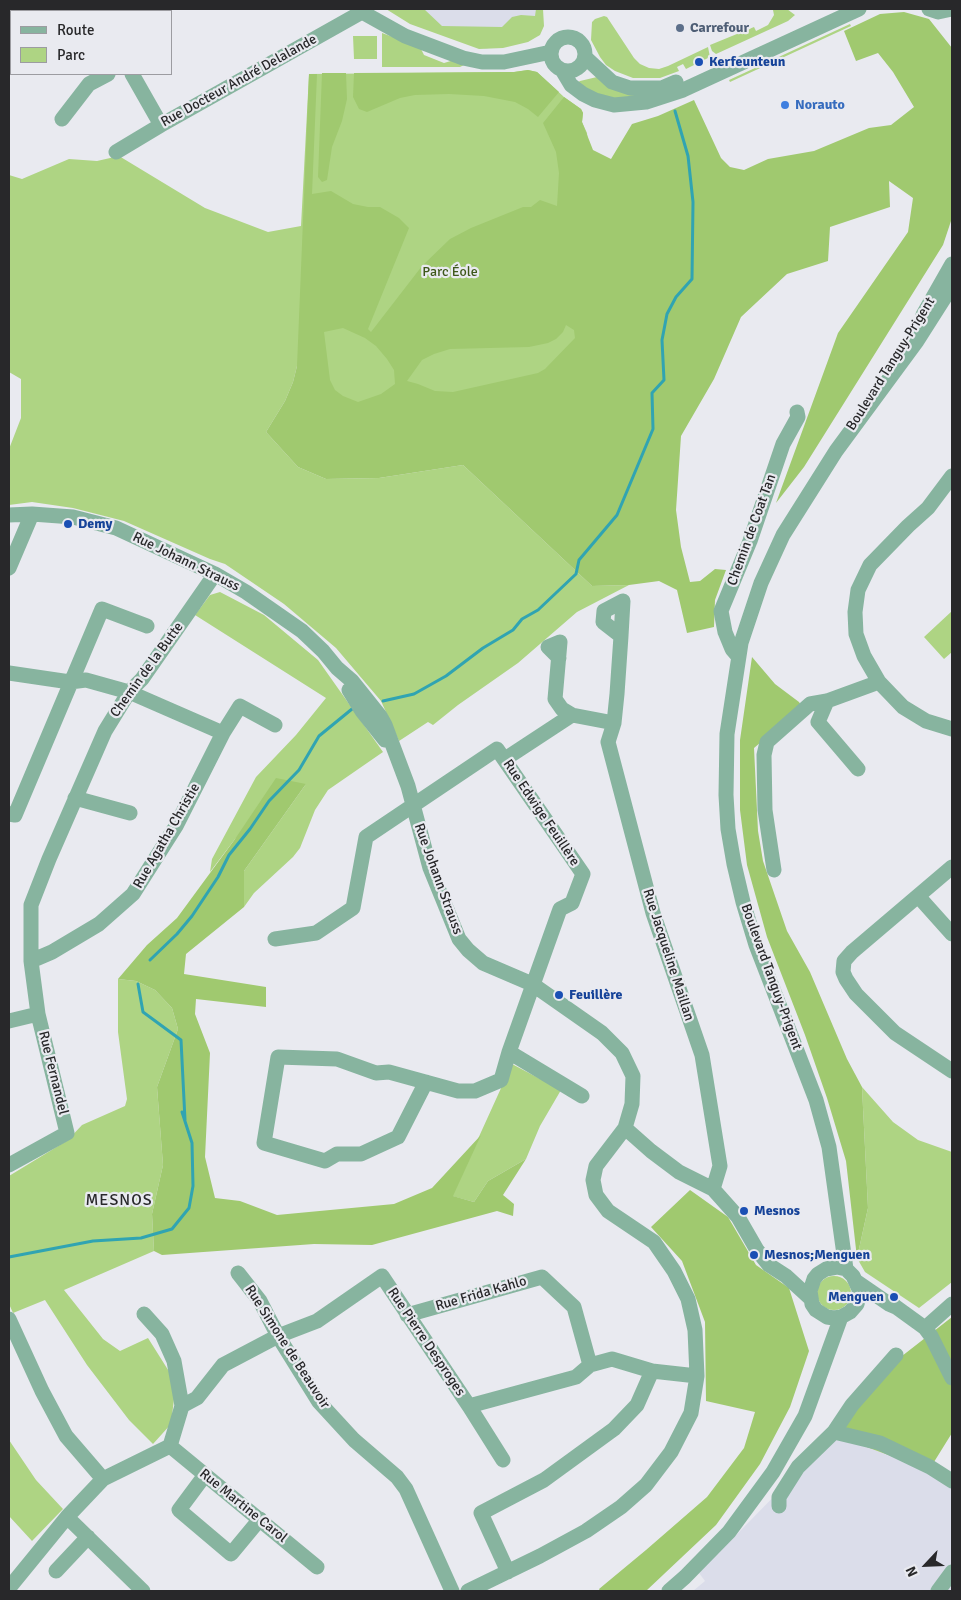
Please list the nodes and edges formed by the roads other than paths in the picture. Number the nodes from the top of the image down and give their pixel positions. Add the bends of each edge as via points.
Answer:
1 (838, 9) edge
2 (859, 9) edge
3 (362, 10) edge
4 (940, 10) edge
5 (952, 22) edge
6 (551, 52) junction
7 (584, 57) junction
8 (562, 70) junction
9 (106, 75) edge
10 (133, 75) edge
11 (62, 119) dead end
12 (160, 125) junction
13 (116, 152) dead end
14 (952, 264) edge
15 (950, 291) edge
16 (797, 412) dead end
17 (845, 438) junction
18 (952, 476) edge
19 (32, 514) junction
20 (9, 515) edge
21 (9, 568) edge
22 (215, 574) junction
23 (147, 626) dead end
24 (621, 636) dead end
25 (735, 652) junction
26 (559, 658) dead end
27 (9, 673) edge
28 (70, 682) junction
29 (879, 682) junction
30 (129, 692) junction
31 (827, 701) junction
32 (572, 715) junction
33 (614, 723) junction
34 (275, 725) dead end
35 (952, 729) edge
36 (223, 733) junction
37 (501, 754) junction
38 (858, 769) dead end
39 (75, 798) junction
40 (412, 807) junction
41 (130, 813) dead end
42 (9, 814) edge
43 (952, 867) edge
44 (774, 870) dead end
45 (918, 896) junction
46 (952, 934) edge
47 (275, 939) dead end
48 (31, 961) junction
49 (532, 984) junction
50 (38, 1014) junction
51 (9, 1021) edge
52 (509, 1052) junction
53 (952, 1071) edge
54 (426, 1082) junction
55 (582, 1096) dead end
56 (625, 1128) junction
57 (9, 1165) edge
58 (713, 1189) junction
59 (838, 1210) junction
60 (846, 1269) junction
61 (822, 1272) junction
62 (238, 1273) dead end
63 (786, 1276) junction
64 (857, 1282) junction
65 (810, 1298) junction
66 (857, 1304) junction
67 (889, 1304) junction
68 (952, 1304) edge
69 (144, 1314) dead end
70 (821, 1314) junction
71 (407, 1315) junction
72 (841, 1317) junction
73 (9, 1319) edge
74 (925, 1328) junction
75 (278, 1336) junction
76 (830, 1345) junction
77 (896, 1355) dead end
78 (590, 1365) junction
79 (652, 1371) junction
80 (697, 1376) junction
81 (952, 1378) edge
82 (182, 1406) junction
83 (469, 1406) junction
84 (834, 1432) junction
85 (170, 1446) junction
86 (503, 1460) dead end
87 (205, 1475) junction
88 (103, 1479) junction
89 (952, 1481) edge
90 (780, 1506) dead end
91 (68, 1518) junction
92 (260, 1519) junction
93 (88, 1537) junction
94 (317, 1566) dead end
95 (56, 1571) dead end
96 (508, 1572) junction
97 (952, 1572) edge
98 (9, 1588) edge
99 (142, 1591) edge
100 (452, 1591) edge
101 (468, 1591) edge
102 (669, 1591) edge
103 (938, 1591) edge

1 - 7 street via 662,88 630,88 612,82
2 - 8 street via 684,90 646,102 614,104 595,100 571,84
3 - 6 street via 405,36 463,58 504,62
3 - 12 street, Rue Docteur André Delalande
4 - 5 street
6 - 7 street via 556,42 571,37 583,46
6 - 8 street via 553,63
7 - 8 street via 579,67
9 - 11 street via 89,84
10 - 12 street
12 - 13 street, Rue Docteur André Delalande
14 - 17 street, Boulevard Tanguy-Prigent
15 - 17 street, Boulevard Tanguy-Prigent
16 - 25 street, Chemin de Coat Tan via 798,417 783,444 750,541 721,611 725,632
17 - 25 street, Boulevard Tanguy-Prigent via 783,535
18 - 29 street via 928,508 870,565 858,590 856,634
19 - 20 street, Rue Johann Strauss
19 - 21 street
19 - 22 street, Rue Johann Strauss via 74,517 116,528
22 - 30 street, Chemin de la Butte via 142,679
22 - 40 street, Rue Johann Strauss via 302,631 323,650 362,711 395,753
23 - 28 street via 102,609
24 - 33 street, Rue Jacqueline Maillan
25 - 59 street, Boulevard Tanguy-Prigent via 726,770 728,829 734,864 756,945 816,1100 829,1147
26 - 32 street via 555,699
27 - 28 street
28 - 30 street via 86,680
28 - 42 street via 15,815
29 - 31 street
29 - 35 street via 903,707 926,722
30 - 36 street
30 - 39 street, Chemin de la Butte via 104,731
31 - 38 street via 818,722
31 - 44 street via 810,704 767,742 764,755 765,810
32 - 33 street
32 - 37 street
33 - 58 street, Rue Jacqueline Maillan via 608,742 653,913 702,1055 720,1166
34 - 36 street, Rue Agatha Christie via 240,706
36 - 48 street, Rue Agatha Christie via 176,826 133,894 99,924
37 - 40 street
37 - 49 street, Rue Edwige Feuillère via 582,874 572,903 560,909
39 - 41 street
39 - 48 street, Chemin de la Butte via 31,906
40 - 47 street via 366,837 352,908 316,933
40 - 49 street, Rue Johann Strauss via 430,868 459,939 483,964
43 - 45 street
45 - 46 street
45 - 53 street via 852,952 844,961 843,972 856,994 895,1033
48 - 50 street, Chemin de la Butte
49 - 52 street
49 - 56 street, Rue Johann Strauss via 602,1033 622,1053 633,1076 632,1104
50 - 51 street
50 - 57 street, Rue Fernandel via 67,1133
52 - 54 street via 501,1080 475,1091 458,1091
52 - 55 street
54 - 54 street via 389,1072 376,1073 337,1058 278,1056 264,1143 325,1161 337,1154 361,1154 398,1137
56 - 58 street via 679,1172
56 - 80 street via 596,1166 593,1180 596,1195 608,1211 654,1242 674,1271 688,1300 695,1330
58 - 63 street via 738,1217 769,1265
59 - 60 street, Boulevard Tanguy-Prigent
59 - 61 street, Boulevard Tanguy-Prigent via 834,1245
60 - 61 street via 837,1267
60 - 64 street
61 - 63 street
61 - 65 street via 811,1285
62 - 75 street, Rue Simone de Beauvoir via 260,1300
63 - 65 street
64 - 66 street
64 - 67 street
65 - 70 street
66 - 67 street
66 - 72 street
67 - 74 street
68 - 74 street
69 - 82 street via 162,1334 174,1361
70 - 72 street
70 - 76 street
71 - 75 street, Rue Pierre Desproges via 382,1276 317,1320
71 - 78 street, Rue Frida Kahlo via 542,1277 574,1307
71 - 83 street, Rue Pierre Desproges
72 - 76 street
73 - 88 street via 66,1436
74 - 81 street
75 - 82 street via 223,1365 196,1398
75 - 100 street, Rue Simone de Beauvoir via 319,1402 406,1489
76 - 102 street via 805,1416 773,1472 729,1532
77 - 84 street via 852,1405
78 - 79 street via 612,1359
78 - 83 street via 576,1377
79 - 80 street
79 - 96 street via 637,1405 614,1429 544,1480 481,1513
80 - 96 street via 691,1413 671,1452 646,1485 586,1531
82 - 85 street
83 - 86 street, Rue Pierre Desproges
84 - 89 street via 880,1443
84 - 90 street via 798,1467 779,1497
85 - 87 street, Rue Martine Carol
85 - 88 street
87 - 92 street, Rue Martine Carol
87 - 92 street via 179,1510 231,1554
88 - 91 street
91 - 93 street
91 - 98 street
92 - 94 street, Rue Martine Carol
93 - 95 street
93 - 99 street
96 - 101 street
97 - 103 street

